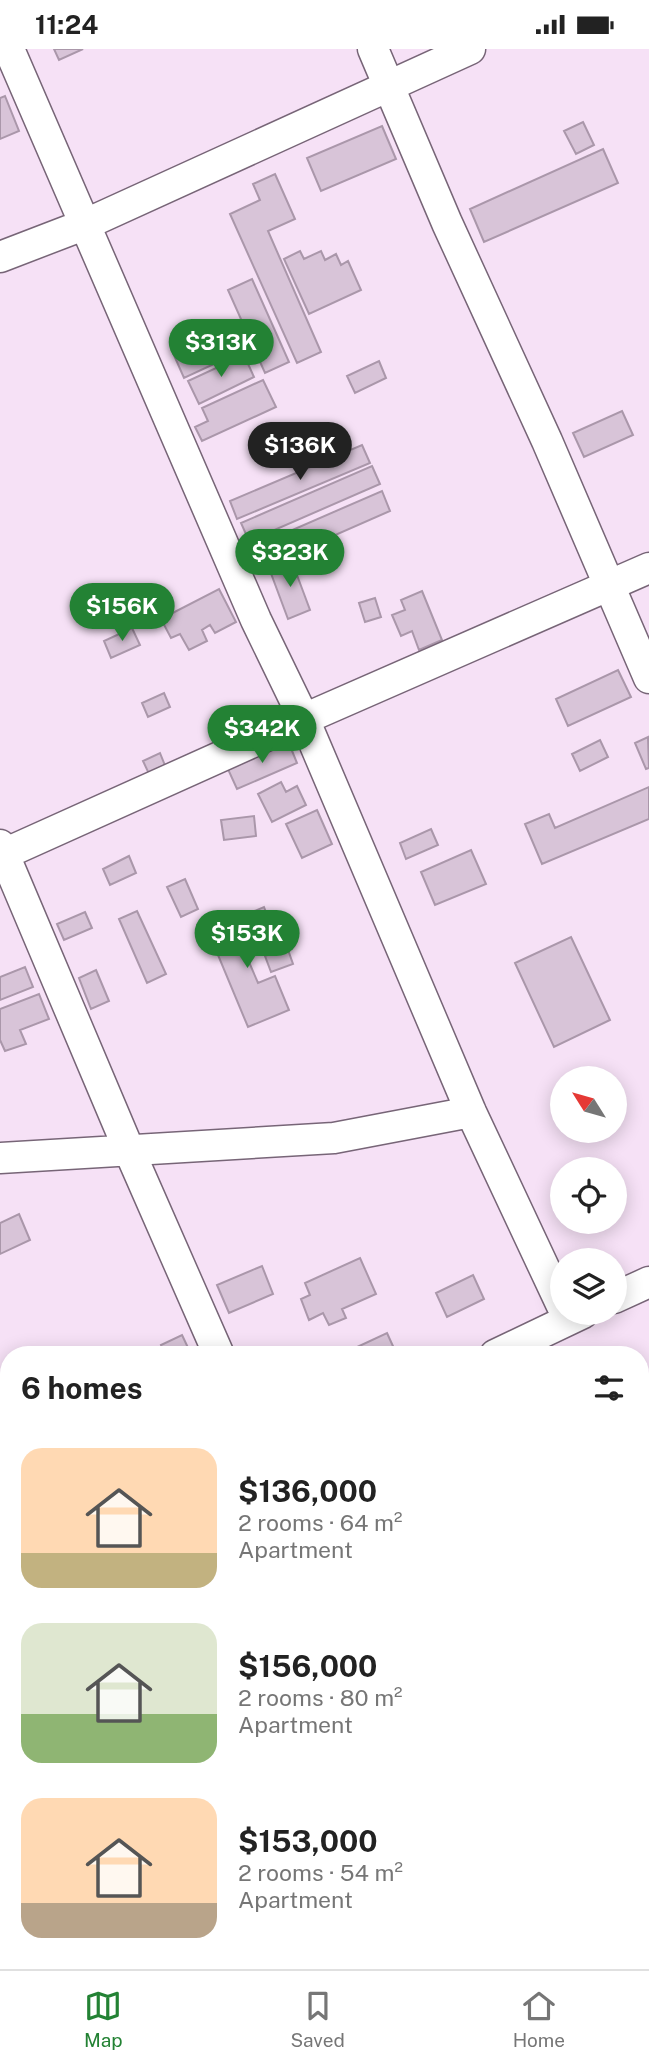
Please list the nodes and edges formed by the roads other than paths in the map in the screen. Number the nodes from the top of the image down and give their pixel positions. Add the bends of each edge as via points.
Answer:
1 (9, 49) edge
2 (373, 49) edge
3 (470, 49) edge
4 (389, 85) junction
5 (86, 225) junction
6 (0, 257) edge
7 (649, 568) edge
8 (609, 586) junction
9 (649, 678) edge
10 (304, 719) junction
11 (2, 850) edge
12 (471, 1112) junction
13 (129, 1150) junction
14 (0, 1158) edge
15 (550, 1274) edge
16 (649, 1282) edge
17 (627, 1292) edge
18 (550, 1324) edge
19 (215, 1346) edge
20 (511, 1346) edge

1 - 5 street
2 - 4 street
3 - 4 street
4 - 5 street
4 - 8 street
5 - 6 street
5 - 10 street via 256,620
7 - 8 street
8 - 9 street
8 - 10 street
10 - 11 street
10 - 12 street
11 - 13 street
12 - 13 street via 334,1138
12 - 15 street
13 - 14 street
13 - 19 street
16 - 17 street
18 - 20 street

